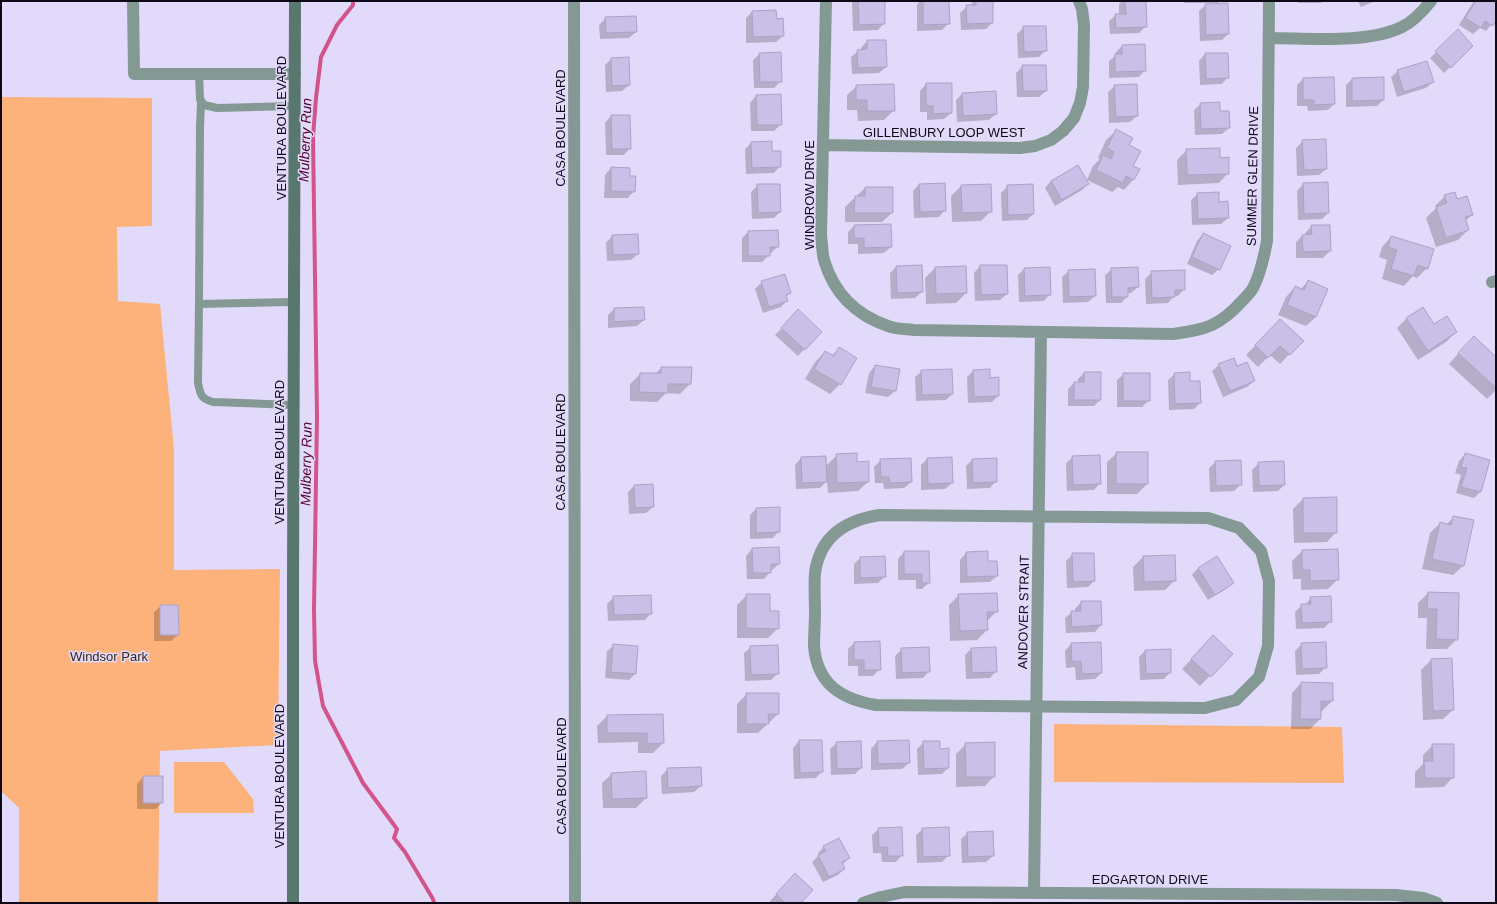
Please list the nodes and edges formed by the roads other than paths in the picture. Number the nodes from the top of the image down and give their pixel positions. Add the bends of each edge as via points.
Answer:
1 (134, 1) edge
2 (295, 1) edge
3 (574, 1) edge
4 (826, 1) edge
5 (1079, 1) edge
6 (1269, 1) edge
7 (1431, 1) edge
8 (1269, 38) junction
9 (199, 73) junction
10 (295, 74) junction
11 (201, 102) junction
12 (295, 106) junction
13 (823, 146) junction
14 (294, 302) junction
15 (199, 304) junction
16 (1041, 332) junction
17 (293, 405) junction
18 (1038, 517) junction
19 (1036, 706) junction
20 (1034, 893) junction
21 (1303, 898) edge
22 (293, 903) edge
23 (575, 903) edge
24 (863, 903) edge
25 (1437, 903) edge

1 - 9 street via 134,74
2 - 10 street, VENTURA BOULEVARD
3 - 23 street, CASA BOULEVARD
4 - 13 street, WINDROW DRIVE
5 - 13 street, GILLENBURY LOOP WEST via 1084,25 1083,87 1080,103 1074,118 1051,140 1036,146 1020,148
6 - 8 street, SUMMER GLEN DRIVE
7 - 8 street via 1422,14 1402,27 1378,35 1355,38
8 - 16 street, SUMMER GLEN DRIVE via 1267,242 1254,288 1219,322 1197,331 1173,334
9 - 10 street
9 - 11 lane
10 - 12 street, VENTURA BOULEVARD
11 - 12 lane via 217,108
11 - 15 lane
12 - 14 street, VENTURA BOULEVARD
13 - 16 street, WINDROW DRIVE via 824,259 833,282 847,303 889,327 913,330
14 - 15 lane
14 - 17 street, VENTURA BOULEVARD
15 - 17 lane via 198,383 204,399 213,402
16 - 18 street, ANDOVER STRAIT
17 - 22 street, VENTURA BOULEVARD
18 - 19 street, ANDOVER STRAIT
18 - 19 street via 880,515 849,523 836,532 826,546 815,573 814,646 816,660 823,676 832,687 859,702 876,705
18 - 19 street via 1208,518 1239,528 1261,550 1269,581 1268,646 1259,677 1236,700 1205,708
19 - 20 street, ANDOVER STRAIT
20 - 21 street, EDGARTON DRIVE
20 - 24 street, EDGARTON DRIVE via 905,892
21 - 25 street, EDGARTON DRIVE via 1396,894

